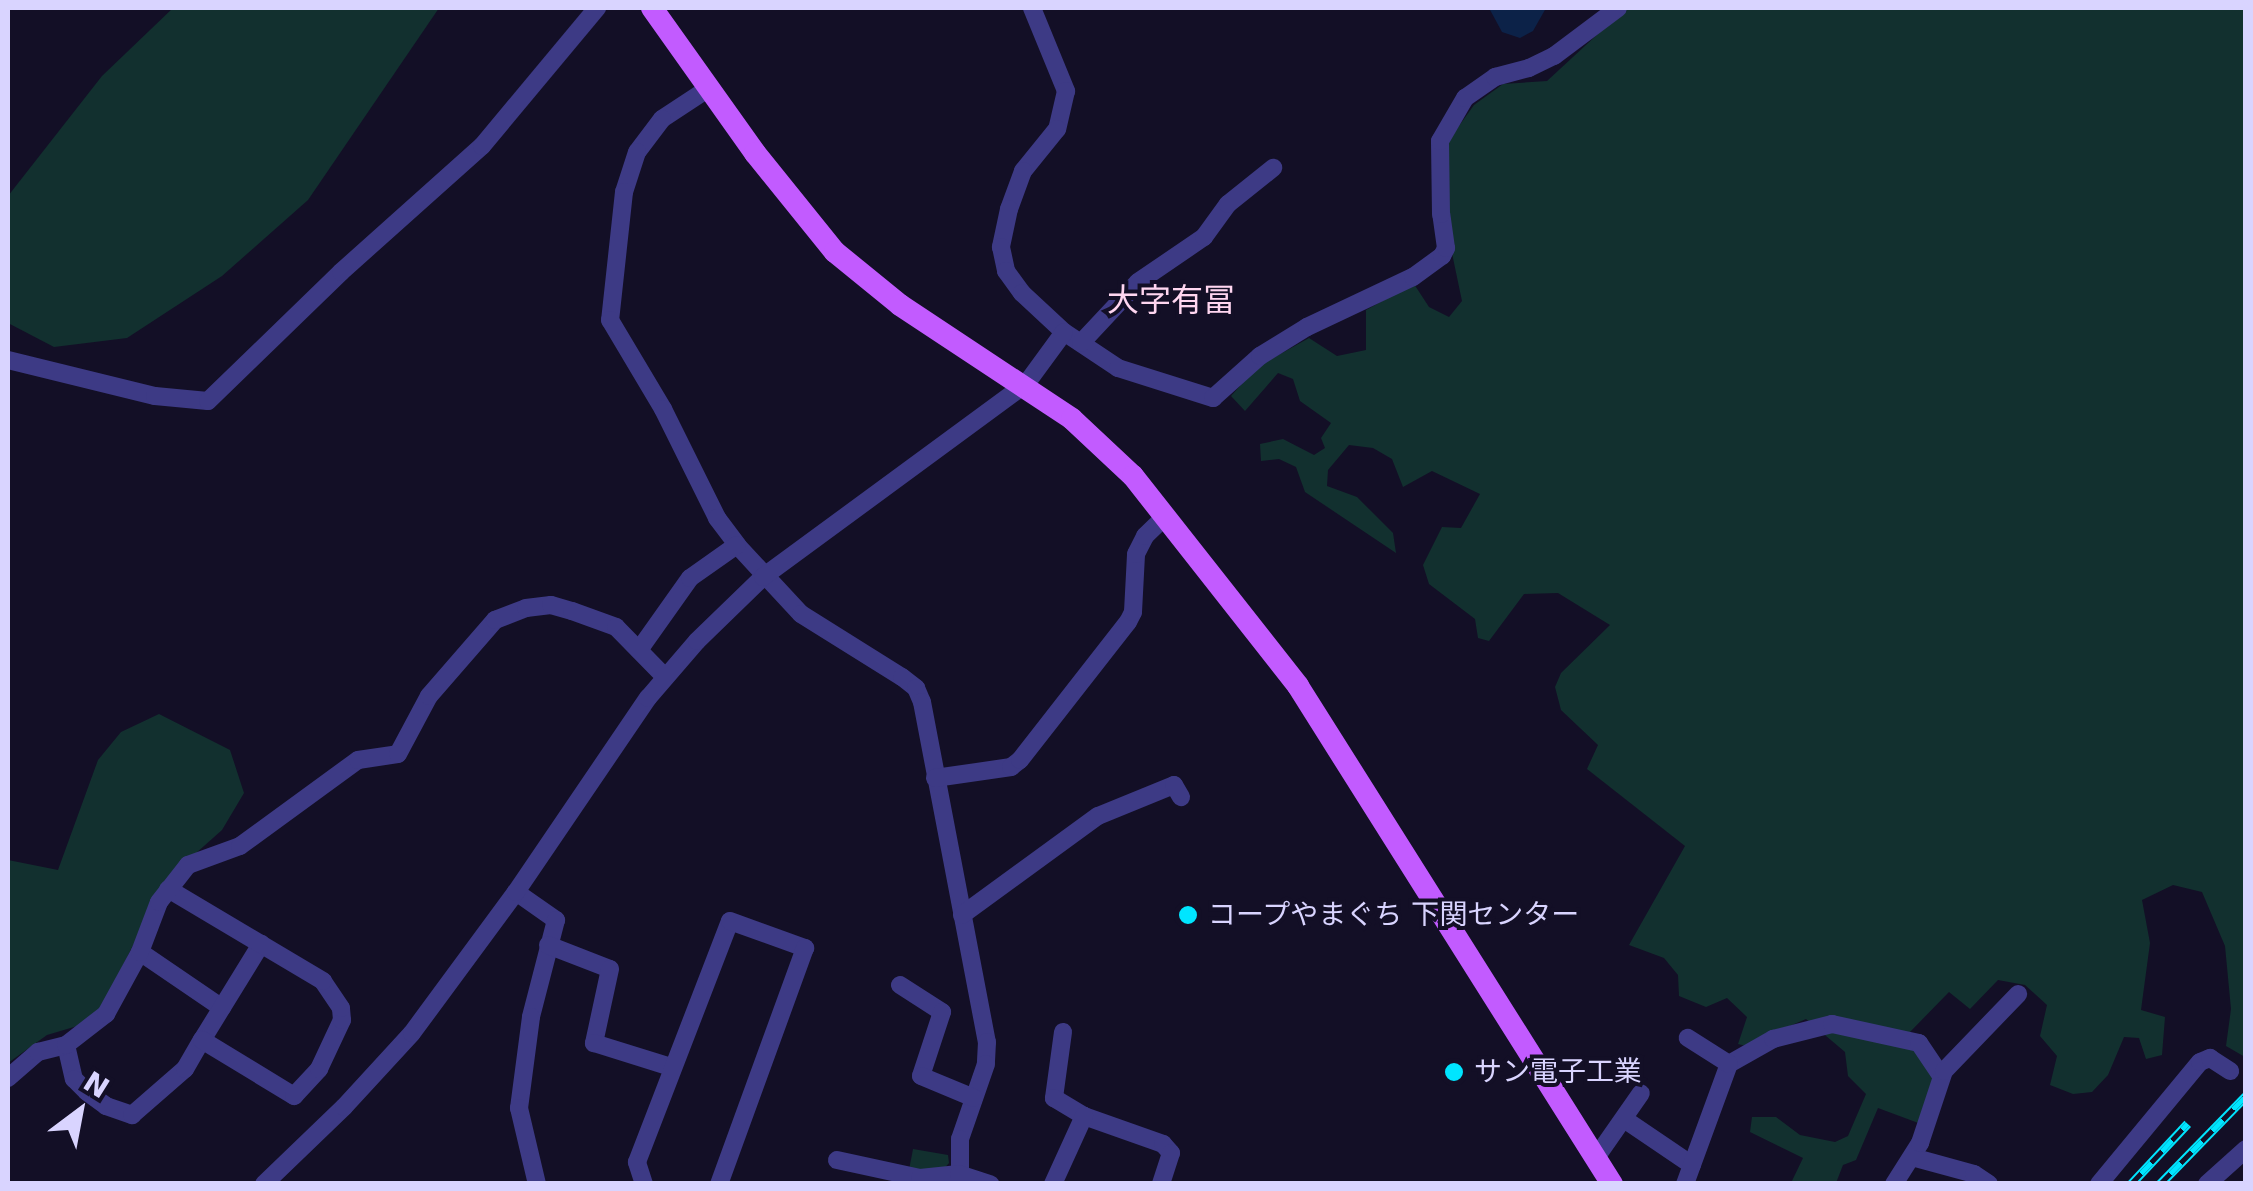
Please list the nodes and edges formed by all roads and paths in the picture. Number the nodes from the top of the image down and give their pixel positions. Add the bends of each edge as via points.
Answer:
1 (597, 8) edge
2 (652, 8) edge
3 (1032, 8) edge
4 (1618, 8) edge
5 (709, 88) junction
6 (1273, 168) dead end
7 (1064, 332) junction
8 (1081, 343) junction
9 (8, 360) edge
10 (1026, 384) junction
11 (1166, 516) junction
12 (737, 545) junction
13 (763, 577) junction
14 (639, 650) junction
15 (666, 677) junction
16 (935, 778) junction
17 (1181, 798) dead end
18 (168, 889) junction
19 (516, 892) junction
20 (962, 915) junction
21 (261, 944) junction
22 (548, 945) junction
23 (140, 952) junction
24 (900, 985) dead end
25 (2018, 994) dead end
26 (222, 1008) junction
27 (1063, 1032) dead end
28 (1688, 1038) dead end
29 (202, 1040) junction
30 (66, 1045) junction
31 (1730, 1064) junction
32 (672, 1067) junction
33 (2230, 1071) dead end
34 (1941, 1076) junction
35 (8, 1078) edge
36 (1641, 1093) dead end
37 (974, 1098) junction
38 (1084, 1116) junction
39 (1624, 1119) junction
40 (2246, 1149) edge
41 (1912, 1157) junction
42 (1595, 1158) junction
43 (836, 1160) dead end
44 (1692, 1165) junction
45 (959, 1179) edge
46 (264, 1184) edge
47 (536, 1184) edge
48 (644, 1184) edge
49 (719, 1184) edge
50 (990, 1184) edge
51 (1053, 1184) edge
52 (1161, 1184) edge
53 (1612, 1184) edge
54 (1685, 1184) edge
55 (1894, 1184) edge
56 (1989, 1184) edge
57 (2099, 1184) edge
58 (2207, 1184) edge

1 - 9 street via 482,146 208,401 155,396
2 - 5 main road
3 - 7 street via 1066,90 1057,129 1023,171 1001,247 1006,271 1022,293
4 - 8 street via 1554,56 1495,77 1465,98 1440,141 1446,248 1413,277 1276,346 1213,398 1135,377
5 - 10 main road via 804,220 846,263
5 - 12 street via 662,118 638,152 624,192 610,320
6 - 8 street via 1228,204 1204,237 1138,282
7 - 8 street
7 - 10 street
10 - 11 main road via 1133,476
10 - 13 street
11 - 16 street via 1140,543 1128,622 1020,760
11 - 42 main road via 1298,686
12 - 13 street
12 - 14 street via 690,578
13 - 15 street
13 - 16 street via 801,614 916,688
14 - 15 street
14 - 18 street via 616,627 572,611 550,606 508,612 429,696 398,754 358,760 240,846 188,865
15 - 19 street
16 - 20 street
17 - 20 street via 1174,785 1098,816
18 - 21 street
18 - 23 street
19 - 22 street via 556,920
19 - 46 street via 401,1045
20 - 37 street via 987,1042
21 - 26 street
21 - 29 street via 323,981 341,1008 342,1020 319,1069 294,1096
22 - 32 street via 610,969 594,1043
22 - 47 street via 530,1017 520,1108
23 - 26 street
23 - 30 street via 106,1014
24 - 37 street via 942,1012 921,1076
25 - 34 street
26 - 29 street
27 - 38 street via 1054,1098
28 - 31 street
29 - 30 street via 184,1069 132,1115 106,1106 74,1079
30 - 35 street via 38,1052
31 - 34 street via 1773,1039 1832,1024 1919,1044
31 - 44 street
32 - 48 street via 637,1162
32 - 49 street via 730,921 805,948
33 - 57 street via 2210,1058 2200,1062
34 - 41 street
36 - 39 street
37 - 45 street via 960,1139
38 - 51 street
38 - 52 street via 1163,1144 1171,1153
39 - 42 street
39 - 44 street
40 - 58 street
41 - 55 street
41 - 56 street
42 - 53 main road
43 - 45 street via 872,1160 920,1178
44 - 54 street
45 - 50 street

